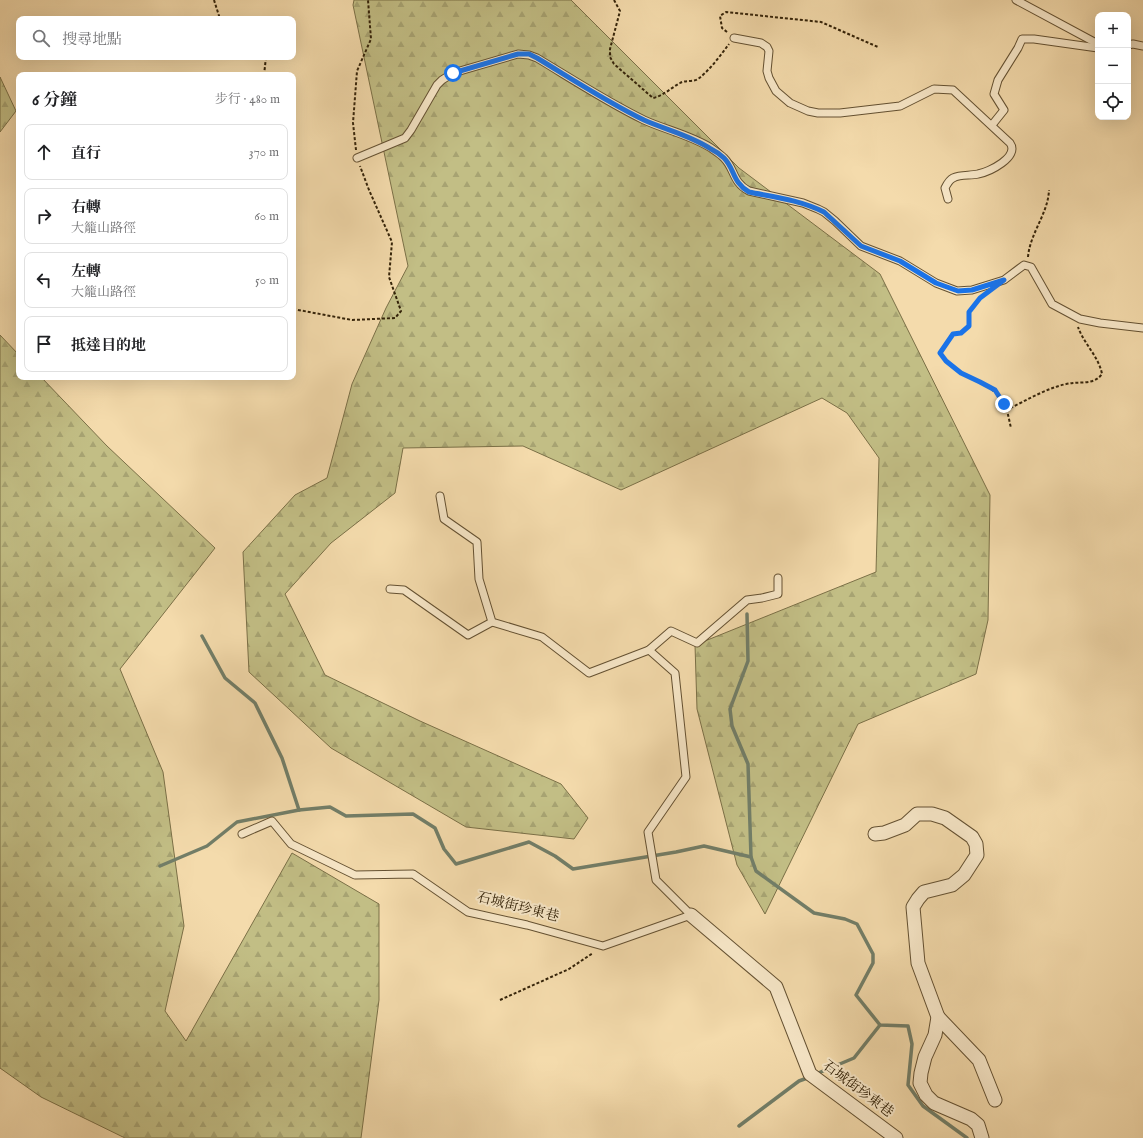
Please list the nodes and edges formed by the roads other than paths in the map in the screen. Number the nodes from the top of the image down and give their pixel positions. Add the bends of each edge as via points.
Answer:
1 (1016, 0) edge
2 (734, 38) road end
3 (1095, 42) edge
4 (1131, 44) edge
5 (1143, 46) edge
6 (1095, 48) edge
7 (992, 125) junction
8 (357, 158) road end
9 (948, 199) dead end
10 (1143, 328) edge
11 (440, 496) dead end
12 (778, 578) dead end
13 (390, 589) dead end
14 (492, 622) junction
15 (650, 650) junction
16 (242, 834) dead end
17 (875, 834) dead end
18 (691, 915) junction
19 (938, 1017) junction
20 (996, 1100) dead end
21 (896, 1138) edge
22 (982, 1138) edge

1 - 3 lane
2 - 7 lane via 761,43 767,47 769,78 776,92 790,103 808,111 840,113 900,106 934,89 948,89 953,90
4 - 5 lane
6 - 7 lane via 1022,39 998,80 994,94 1004,110
7 - 9 lane via 1012,145 1012,153 1007,159 984,172 953,178 945,188
8 - 10 lane via 404,138 414,126 433,91 447,76 518,54 529,54 615,106 711,148 724,158 737,182 749,192 803,203 818,209 861,246 900,261 936,283 958,291 972,290 1004,280 1024,265 1031,267 1052,304 1080,318
11 - 14 lane via 444,519 477,542 478,579
12 - 15 lane via 778,594 747,600 697,643 670,631
13 - 14 lane via 404,590 468,635
14 - 15 lane via 542,637 589,673
15 - 18 lane, 石城街珍東巷 via 675,673 686,777 648,832 656,880
16 - 18 lane, 石城街珍東巷 via 272,822 291,844 355,875 413,874 468,912 602,946
17 - 19 street via 905,825 917,814 932,814 945,818 972,837 976,844 977,855 964,875 952,885 924,892 913,907 918,963
18 - 21 street, 石城街珍東巷 via 776,987 810,1074
19 - 20 street via 979,1060
19 - 22 street via 920,1083 934,1103 971,1119 978,1125

